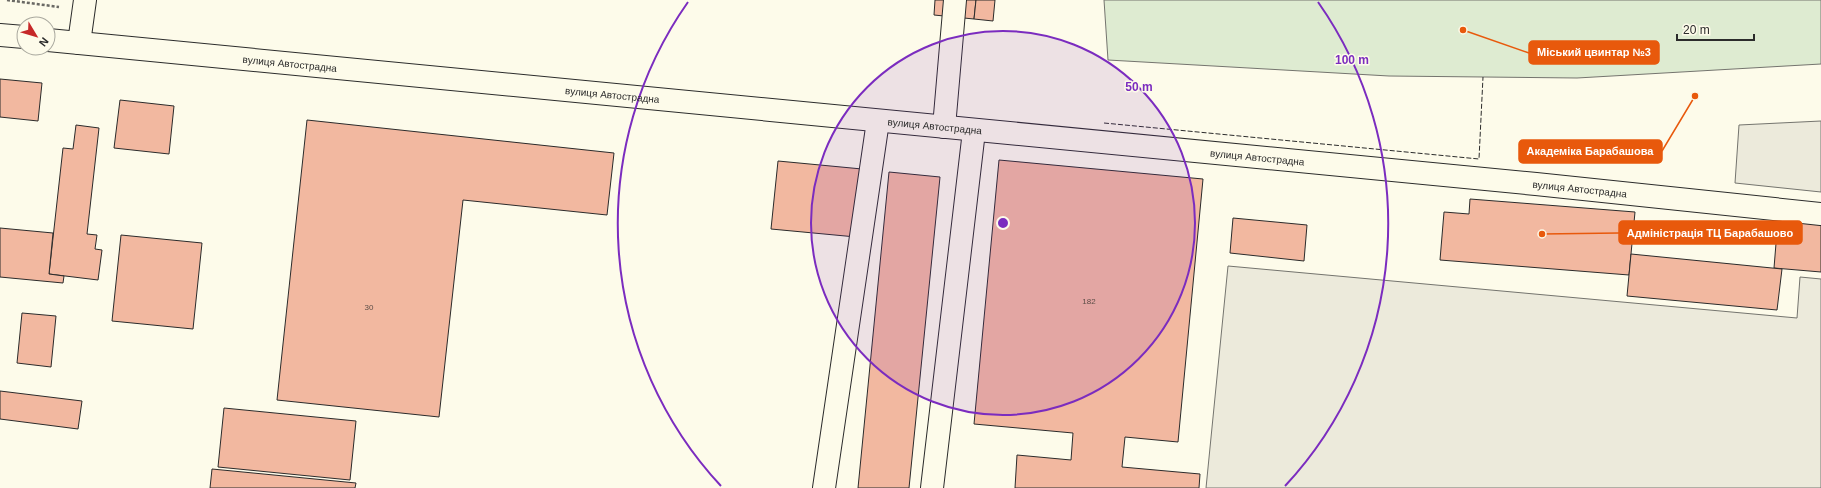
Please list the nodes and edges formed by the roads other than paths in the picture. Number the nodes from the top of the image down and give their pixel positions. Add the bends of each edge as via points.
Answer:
1 (955, 0) edge
2 (84, 5) edge
3 (0, 35) edge
4 (16, 36) edge
5 (56, 41) edge
6 (79, 43) junction
7 (878, 121) junction
8 (944, 127) junction
9 (974, 131) junction
10 (1821, 214) edge
11 (824, 488) edge
12 (932, 488) edge

1 - 8 street
2 - 6 street
3 - 4 street
5 - 6 street, вулиця Автострадна
6 - 7 street, вулиця Автострадна
7 - 8 street, вулиця Автострадна
7 - 11 street
8 - 9 street, вулиця Автострадна
9 - 10 street, вулиця Автострадна
9 - 12 street

